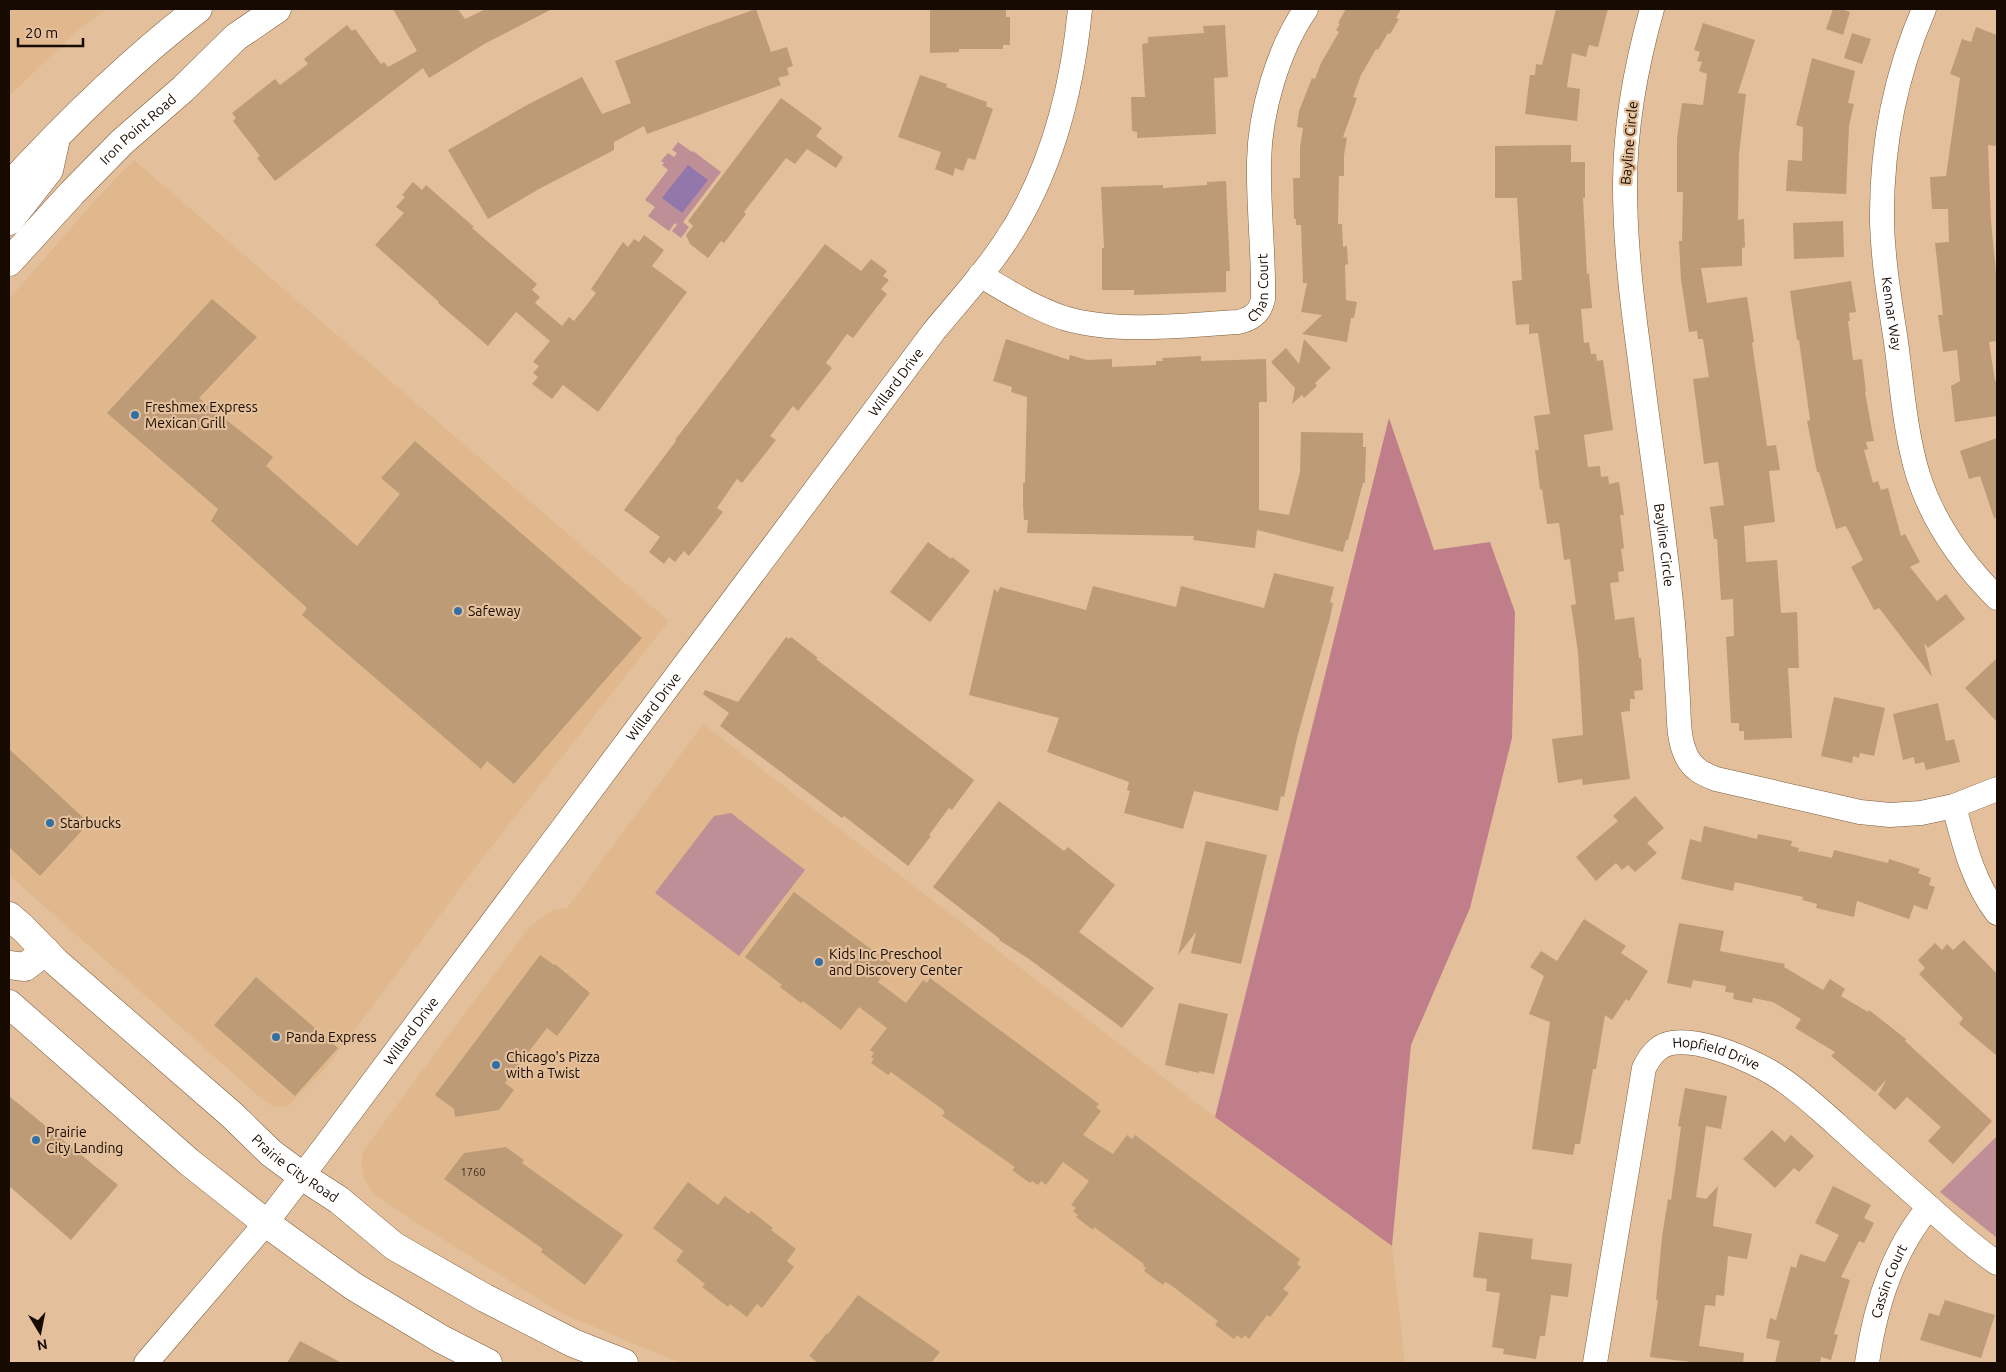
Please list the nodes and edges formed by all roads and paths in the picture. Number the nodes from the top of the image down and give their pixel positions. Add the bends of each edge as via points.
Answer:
1 (198, 9) edge
2 (277, 9) edge
3 (1080, 9) edge
4 (1306, 9) edge
5 (1652, 9) edge
6 (1924, 9) edge
7 (57, 134) junction
8 (9, 186) edge
9 (9, 221) edge
10 (9, 262) edge
11 (980, 275) junction
12 (1997, 598) edge
13 (1997, 789) edge
14 (1954, 806) junction
15 (1997, 913) edge
16 (9, 916) edge
17 (46, 951) junction
18 (9, 965) edge
19 (9, 1004) edge
20 (302, 1176) junction
21 (1929, 1207) junction
22 (266, 1223) junction
23 (1997, 1263) edge
24 (146, 1363) edge
25 (488, 1363) edge
26 (624, 1363) edge
27 (1596, 1363) edge
28 (1867, 1363) edge

1 - 7 main road via 112,80
2 - 10 main road, Iron Point Road via 236,37 122,142
3 - 11 street, Willard Drive via 1072,75 1053,142 1028,204 1003,246
4 - 11 street, Chan Court via 1286,45 1264,122 1259,158 1263,299 1257,313 1238,322 1105,326 1078,322 1044,310
5 - 14 street, Bayline Circle via 1642,42 1628,126 1625,230 1672,613 1680,729 1686,756 1701,773 1716,779 1860,812 1890,815 1922,813
6 - 12 street, Kennar Way via 1912,37 1890,120 1884,171 1884,256 1908,432 1919,476 1952,546
7 - 8 main road
7 - 9 main road via 49,170
11 - 20 street, Willard Drive via 928,339
13 - 14 street, Bayline Circle
14 - 15 street via 1969,861
16 - 17 main road, Prairie City Road
17 - 18 main road via 26,967
17 - 20 main road, Prairie City Road via 271,1153
19 - 22 main road via 189,1162
20 - 22 street, Willard Drive
20 - 26 main road, Prairie City Road via 340,1200 394,1246 573,1343
21 - 23 street, Hopfield Drive
21 - 27 street, Hopfield Drive via 1805,1096 1777,1076 1746,1060 1695,1043 1669,1043 1657,1049 1648,1060 1642,1078
21 - 28 street, Cassin Court via 1915,1223 1894,1261 1871,1335
22 - 24 street, Willard Drive
22 - 25 main road via 353,1286 441,1340

